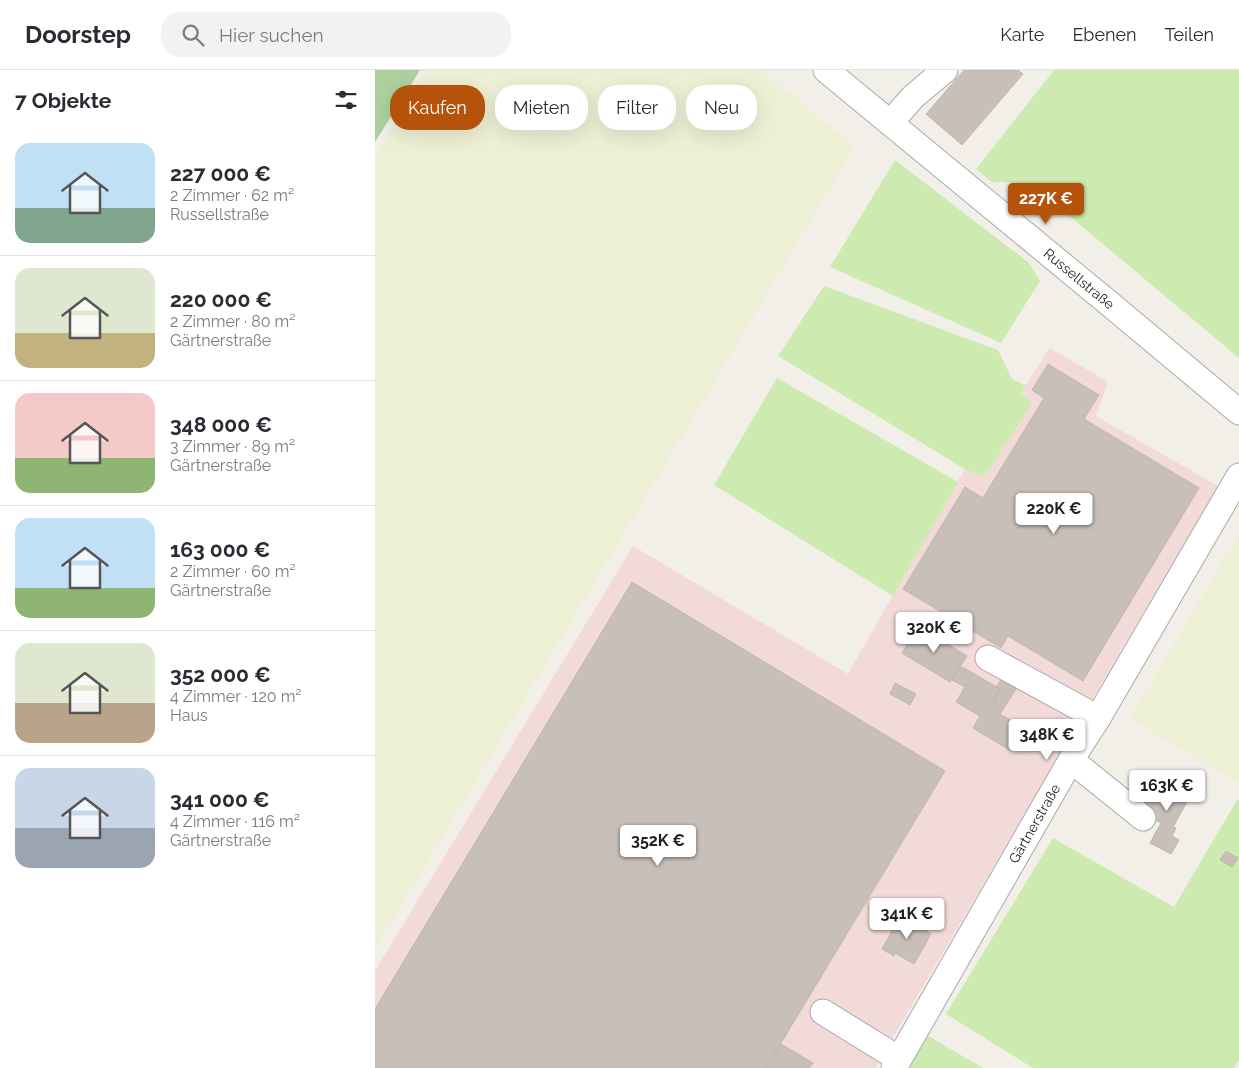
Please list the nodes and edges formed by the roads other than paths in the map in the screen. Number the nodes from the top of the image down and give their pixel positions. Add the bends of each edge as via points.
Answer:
1 (826, 70) edge
2 (937, 72) edge
3 (890, 123) junction
4 (1239, 412) edge
5 (1239, 476) edge
6 (988, 658) dead end
7 (1098, 718) junction
8 (1071, 760) junction
9 (1143, 818) dead end
10 (823, 1012) dead end
11 (897, 1064) edge

1 - 3 street, Russellstraße
2 - 3 street
3 - 4 street, Russellstraße
5 - 7 street, Gärtnerstraße
6 - 7 street
7 - 8 street, Gärtnerstraße
8 - 9 street
8 - 11 street, Gärtnerstraße
10 - 11 street

